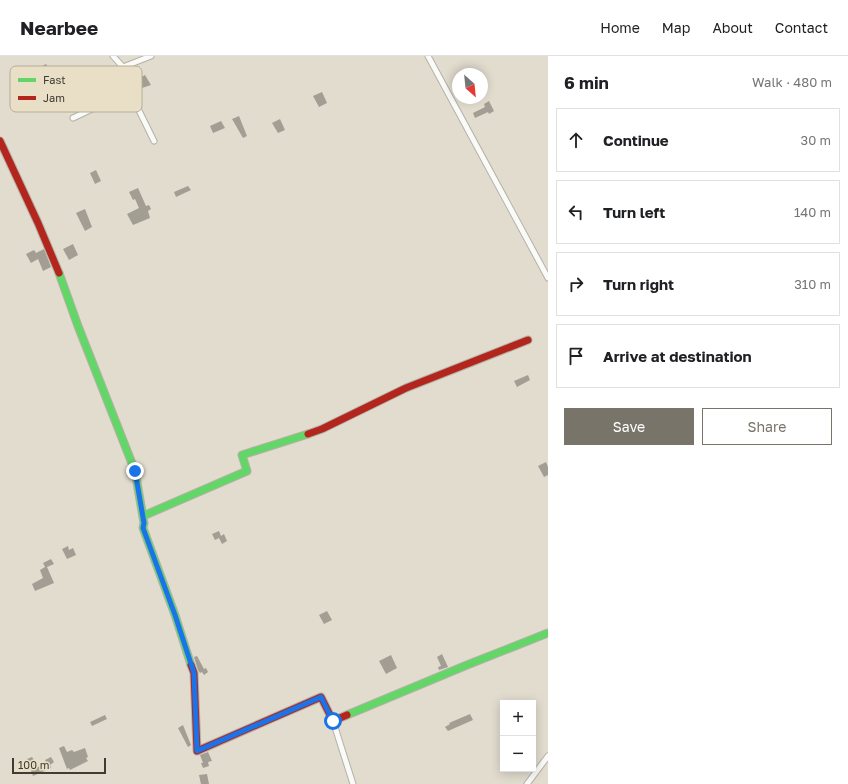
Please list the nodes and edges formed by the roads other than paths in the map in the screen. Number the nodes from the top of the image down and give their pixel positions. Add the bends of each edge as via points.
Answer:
1 (113, 56) edge
2 (151, 56) edge
3 (428, 56) edge
4 (122, 66) edge
5 (126, 66) edge
6 (87, 112) edge
7 (140, 112) edge
8 (74, 118) dead end
9 (0, 141) edge
10 (154, 141) dead end
11 (548, 278) edge
12 (528, 340) dead end
13 (143, 516) junction
14 (548, 633) edge
15 (333, 721) junction
16 (548, 756) edge
17 (353, 784) edge
18 (527, 784) edge

1 - 4 street
2 - 5 street
3 - 11 street
6 - 8 street
7 - 10 street
9 - 13 street via 66,290 135,471
12 - 13 street via 406,388 322,429 242,455 247,471
13 - 15 street via 143,528 194,673 197,751 321,697
14 - 15 street via 494,652
15 - 17 street
16 - 18 street

